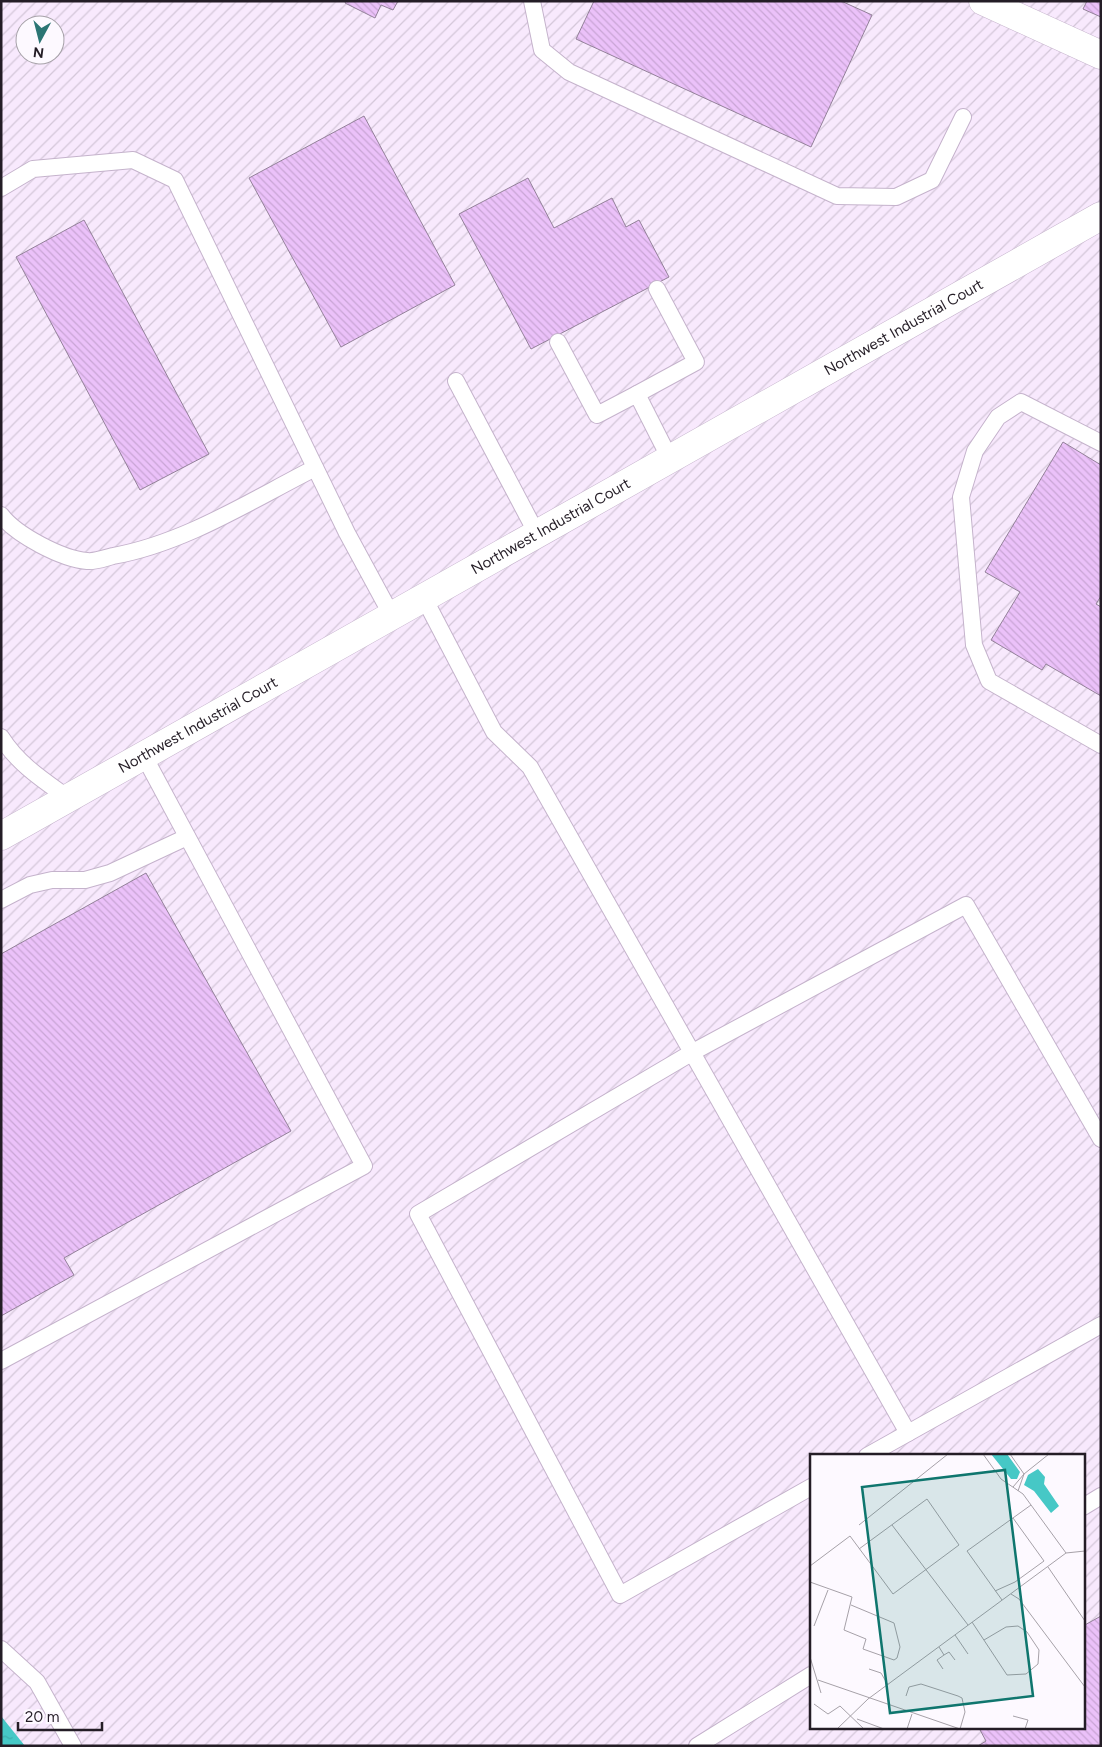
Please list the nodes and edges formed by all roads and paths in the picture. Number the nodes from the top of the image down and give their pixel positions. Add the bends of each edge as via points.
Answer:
1 (532, 1) edge
2 (983, 1) edge
3 (1101, 56) edge
4 (963, 117) dead end
5 (1, 188) edge
6 (1099, 224) edge
7 (657, 289) dead end
8 (558, 342) dead end
9 (456, 381) dead end
10 (637, 394) junction
11 (1101, 443) edge
12 (670, 459) junction
13 (315, 468) junction
14 (1, 515) edge
15 (538, 534) junction
16 (424, 598) junction
17 (392, 616) junction
18 (1, 737) edge
19 (1101, 745) edge
20 (144, 756) junction
21 (68, 798) junction
22 (1, 836) edge
23 (187, 836) junction
24 (1, 900) edge
25 (693, 1052) junction
26 (1101, 1139) edge
27 (1101, 1325) edge
28 (1, 1361) edge
29 (908, 1433) junction
30 (871, 1454) edge
31 (810, 1488) edge
32 (1101, 1496) edge
33 (1084, 1506) edge
34 (1, 1649) edge
35 (810, 1676) edge
36 (73, 1746) edge
37 (697, 1746) edge

1 - 4 lane via 542,50 569,72 836,196 896,197 932,180
2 - 3 street
5 - 13 lane via 33,169 133,160 175,180
6 - 12 street, Northwest Industrial Court
7 - 10 lane via 696,362
8 - 10 lane via 597,415
9 - 15 lane
10 - 12 lane
11 - 19 lane via 1021,402 998,416 975,450 961,497 974,645 989,681
12 - 15 street, Northwest Industrial Court
13 - 14 lane via 180,537 136,552 87,561 45,548 9,525
13 - 17 lane
15 - 16 street, Northwest Industrial Court
16 - 17 street, Northwest Industrial Court
16 - 25 lane via 494,732 530,767
17 - 20 street, Northwest Industrial Court
18 - 21 lane via 23,766
20 - 21 street, Northwest Industrial Court
20 - 23 lane
21 - 22 street, Northwest Industrial Court
23 - 24 lane via 110,873 85,880 52,880 30,885
23 - 28 lane via 364,1166
25 - 26 lane via 966,905
25 - 29 lane
25 - 31 lane via 418,1214 620,1594
27 - 29 lane
29 - 30 lane
32 - 33 lane
34 - 36 lane via 37,1682
35 - 37 lane

